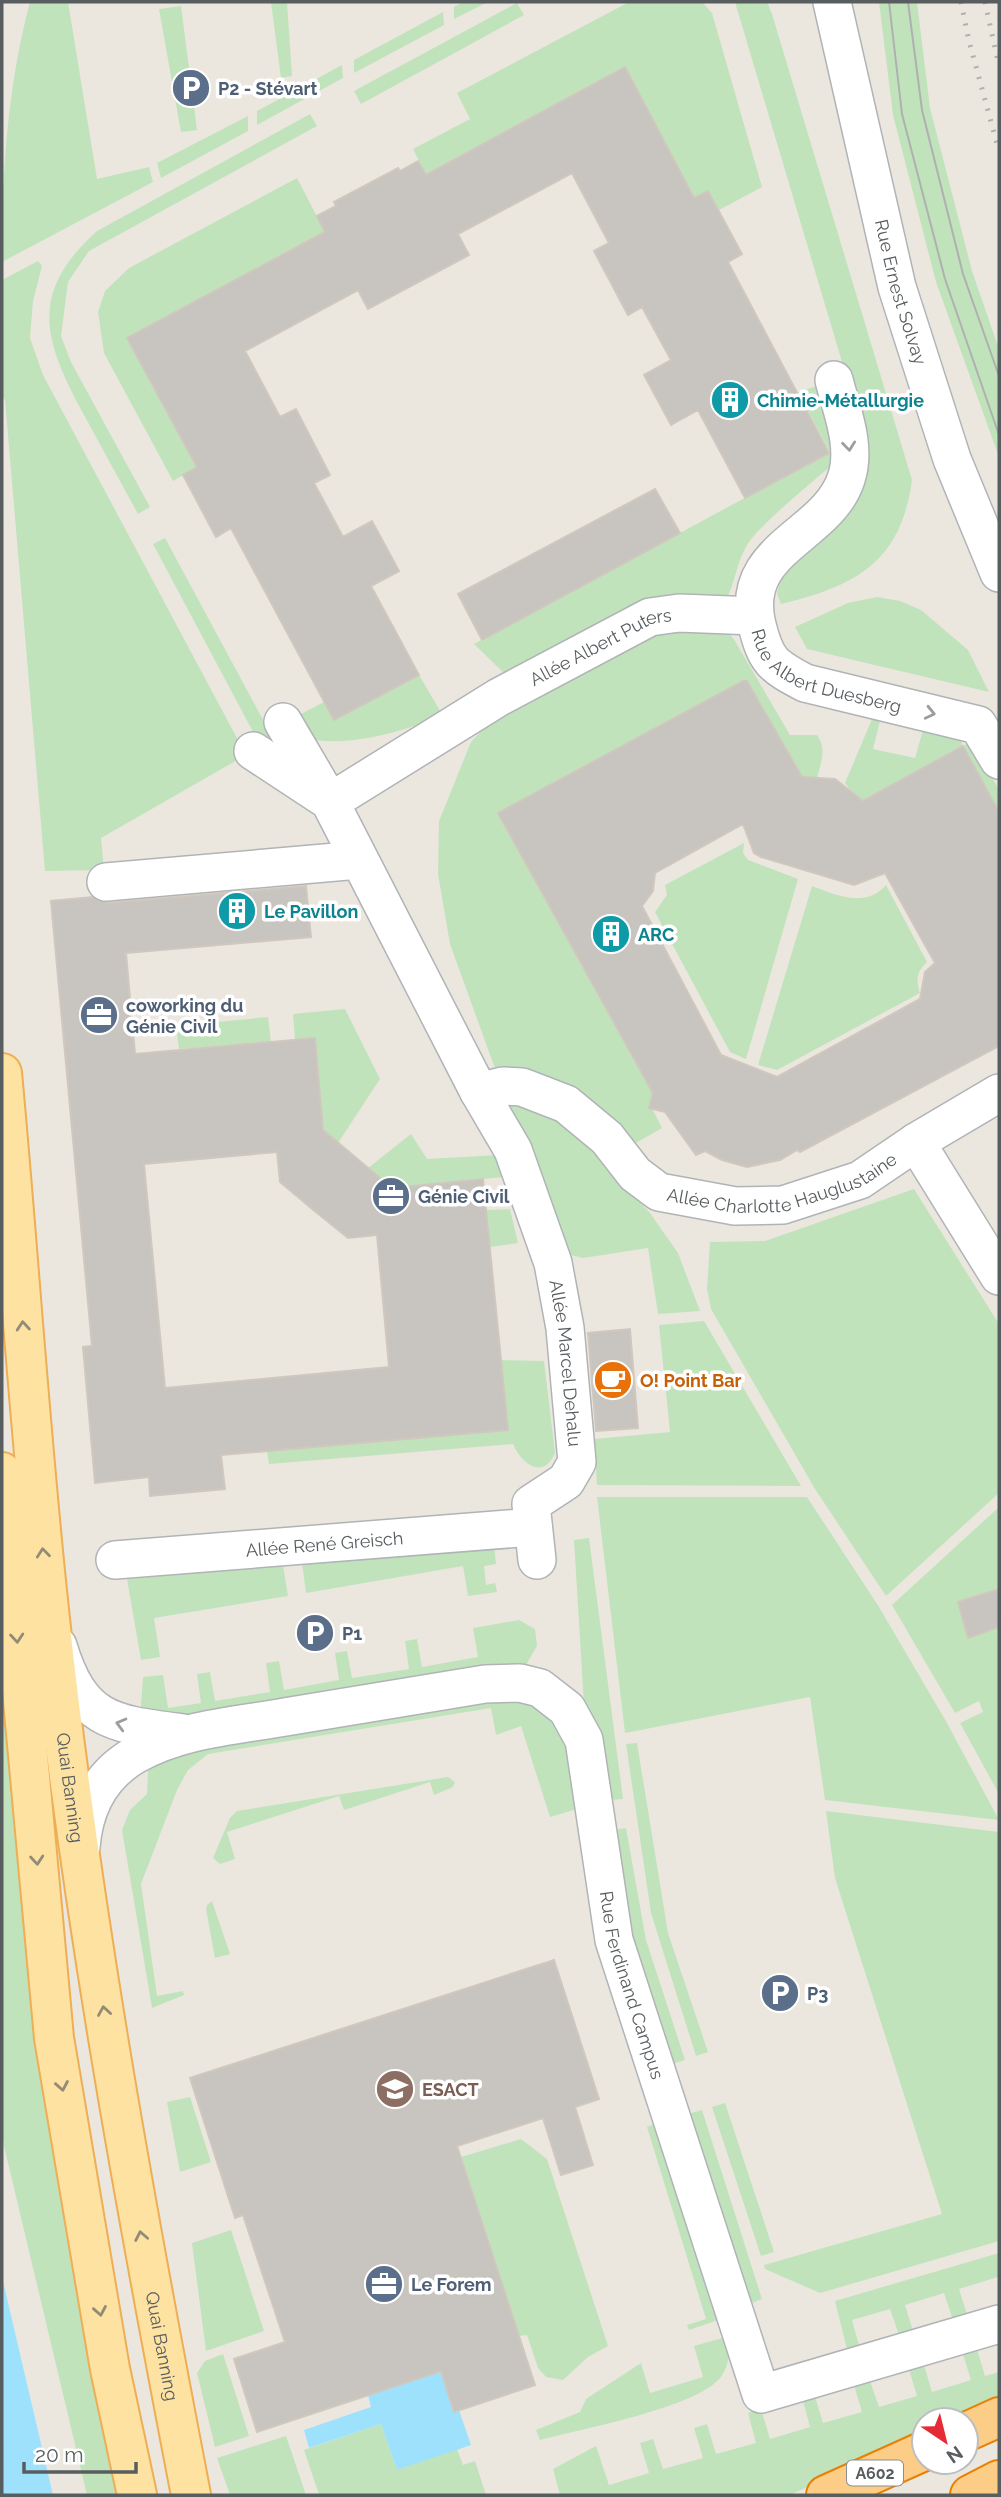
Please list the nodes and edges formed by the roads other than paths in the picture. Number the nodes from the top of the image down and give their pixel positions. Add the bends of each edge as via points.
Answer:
1 (832, 2) edge
2 (834, 380) dead end
3 (999, 573) edge
4 (755, 617) junction
5 (284, 722) dead end
6 (253, 751) dead end
7 (999, 760) edge
8 (330, 802) junction
9 (359, 860) junction
10 (106, 882) dead end
11 (2, 1073) edge
12 (491, 1089) junction
13 (999, 1093) edge
14 (916, 1142) junction
15 (999, 1276) edge
16 (2, 1472) edge
17 (535, 1543) joint
18 (115, 1560) dead end
19 (50, 1621) junction
20 (188, 1733) junction
21 (80, 1855) junction
22 (999, 2324) edge
23 (999, 2417) edge
24 (980, 2426) edge
25 (910, 2457) edge
26 (999, 2480) edge
27 (137, 2495) edge
28 (191, 2495) edge
29 (827, 2495) edge
30 (970, 2495) edge

1 - 3 street, Rue Ernest Solvay via 897,288 944,438
2 -> 4 street, Rue Albert Duesberg via 851,450 847,478 837,499 776,555 757,581
4 -> 7 street, Rue Albert Duesberg via 763,652 780,669 805,683 978,725
4 - 8 street, Allée Albert Puters via 679,613 650,617 499,697
5 - 8 street
6 - 8 street
8 - 9 street
9 - 10 street
9 - 12 street
19 -> 11 main road, Quai Banning
12 - 14 street, Allée Charlotte Hauglustaine via 522,1087 566,1104 659,1192 735,1206 783,1205 860,1180
12 - 17 street, Allée Marcel Dehalu via 552,1263 565,1328 577,1462 565,1481 531,1504
13 - 14 street, Allée Charlotte Hauglustaine
14 - 15 street
16 -> 27 main road via 54,2038 110,2369
17 - 18 street, Allée René Greisch
20 -> 19 street via 109,1721 84,1700 68,1677
19 - 21 main road, Quai Banning
20 - 21 street via 135,1755 107,1778 90,1802
20 - 22 street, Rue Ferdinand Campus via 485,1684 520,1683 555,1698 576,1722 584,1740 614,1940 761,2393
28 -> 21 main road, Quai Banning via 125,2149
23 - 24 highway
25 - 29 highway, A602
26 - 30 highway

